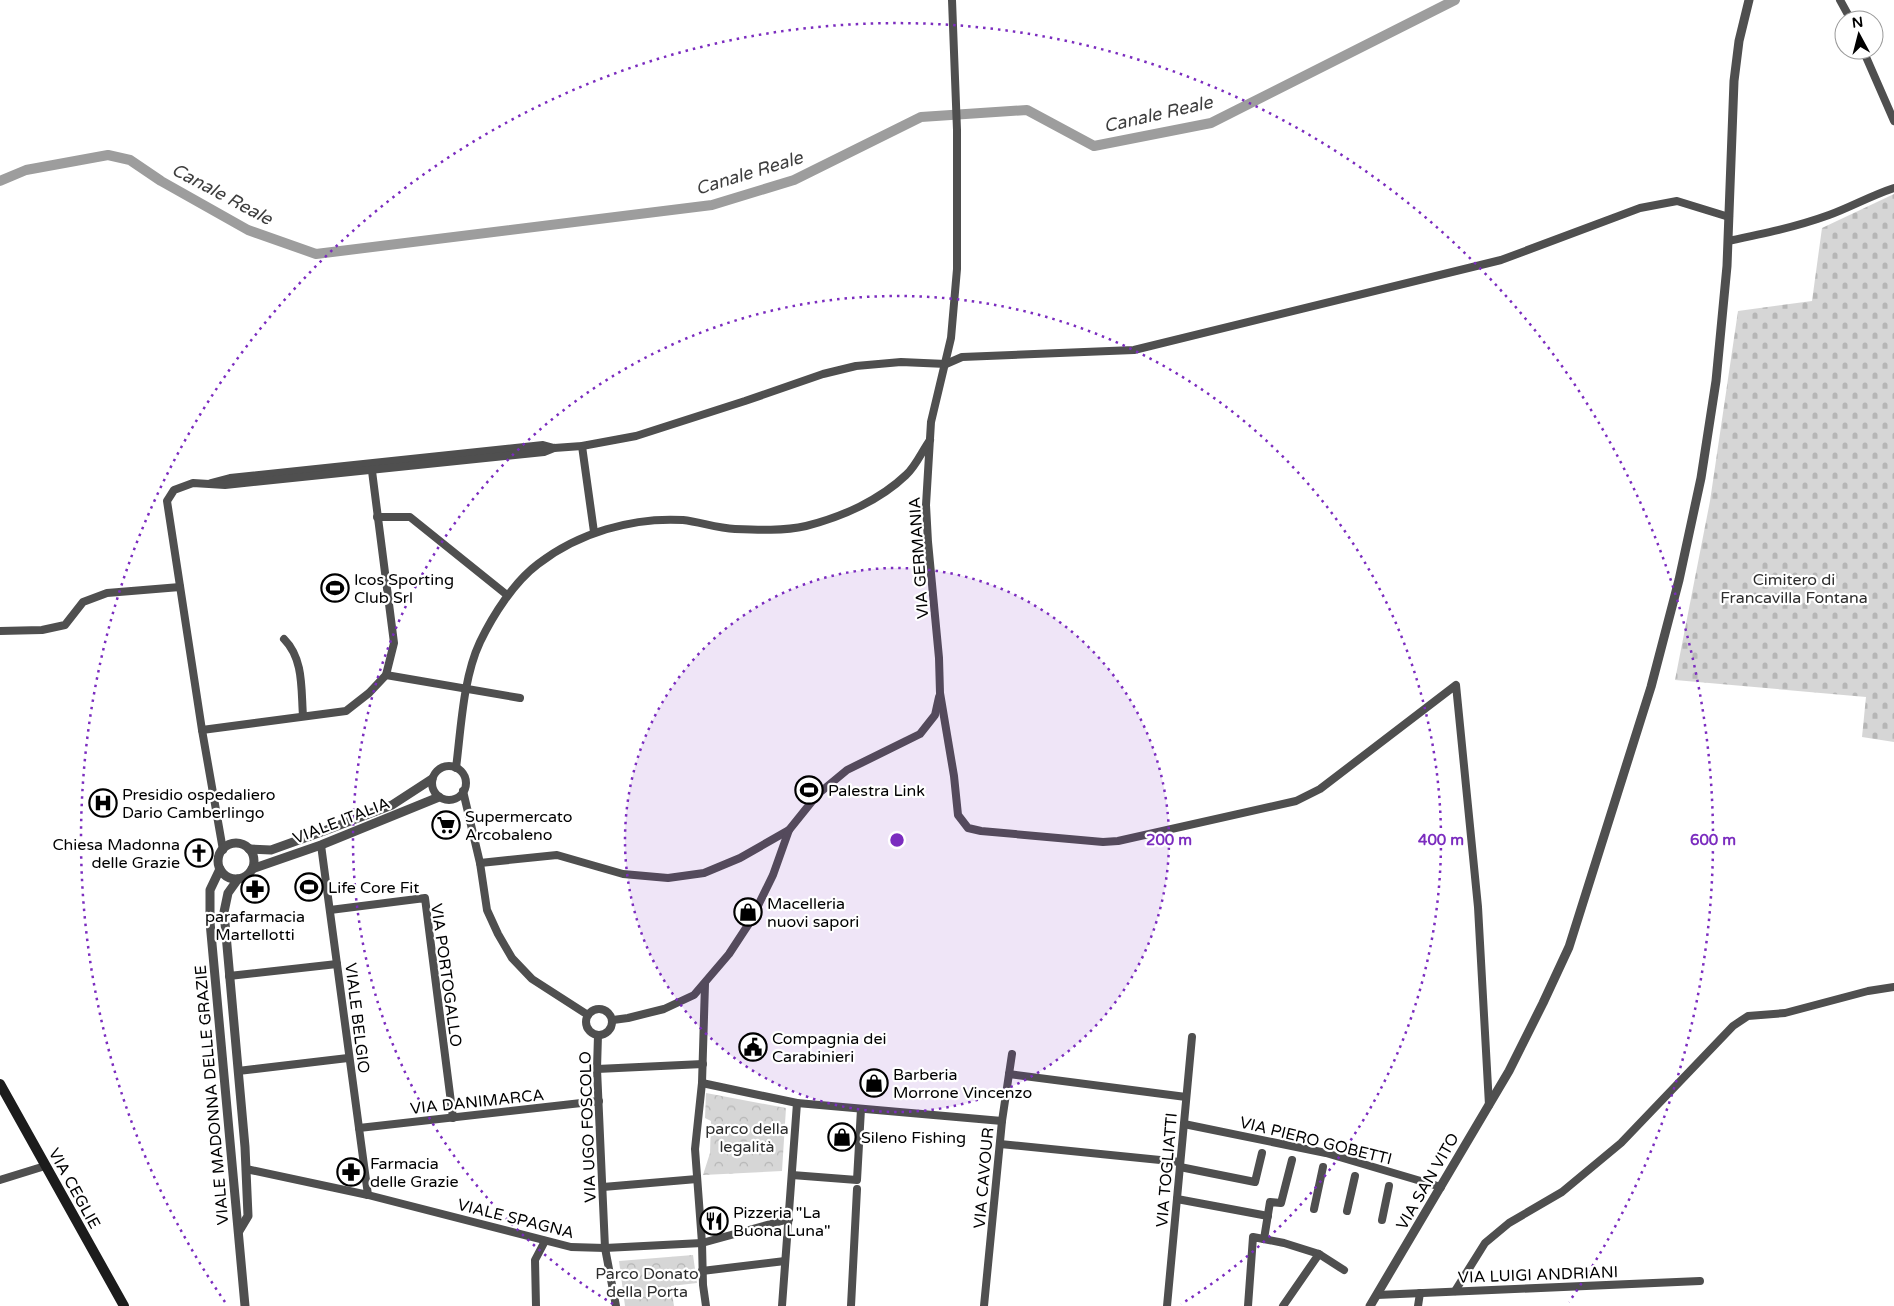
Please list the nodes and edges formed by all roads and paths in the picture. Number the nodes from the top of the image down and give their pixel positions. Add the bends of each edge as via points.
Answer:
1 (952, 0) edge
2 (1749, 0) edge
3 (1867, 60) edge
4 (1894, 121) edge
5 (1894, 188) edge
6 (1729, 217) junction
7 (1728, 241) junction
8 (946, 364) junction
9 (930, 440) junction
10 (582, 446) junction
11 (554, 448) junction
12 (372, 471) junction
13 (211, 483) junction
14 (377, 517) junction
15 (594, 532) junction
16 (180, 587) junction
17 (507, 595) junction
18 (0, 631) edge
19 (284, 639) dead end
20 (386, 675) junction
21 (466, 689) junction
22 (940, 693) junction
23 (520, 698) dead end
24 (303, 716) junction
25 (202, 730) junction
26 (456, 768) junction
27 (432, 779) junction
28 (463, 791) junction
29 (439, 797) junction
30 (789, 830) junction
31 (320, 845) junction
32 (249, 849) junction
33 (223, 850) junction
34 (480, 863) junction
35 (220, 869) junction
36 (252, 869) junction
37 (238, 879) junction
38 (330, 910) junction
39 (337, 964) junction
40 (229, 976) junction
41 (705, 984) junction
42 (1894, 987) edge
43 (588, 1015) junction
44 (613, 1020) junction
45 (598, 1035) junction
46 (1192, 1037) dead end
47 (1012, 1054) dead end
48 (348, 1058) junction
49 (703, 1064) junction
50 (597, 1069) junction
51 (238, 1071) junction
52 (1009, 1074) junction
53 (702, 1083) junction
54 (0, 1084) edge
55 (1186, 1097) junction
56 (599, 1102) junction
57 (797, 1103) junction
58 (1489, 1105) junction
59 (861, 1109) junction
60 (453, 1118) junction
61 (1002, 1121) junction
62 (1184, 1124) junction
63 (359, 1128) junction
64 (1000, 1144) junction
65 (1262, 1153) dead end
66 (1292, 1160) dead end
67 (1180, 1165) junction
68 (45, 1166) junction
69 (1323, 1167) dead end
70 (246, 1169) junction
71 (792, 1175) junction
72 (1355, 1176) dead end
73 (697, 1179) junction
74 (0, 1180) edge
75 (1389, 1186) dead end
76 (602, 1187) junction
77 (1441, 1187) junction
78 (857, 1189) dead end
79 (368, 1195) junction
80 (1177, 1199) junction
81 (1314, 1209) dead end
82 (1347, 1211) dead end
83 (1268, 1216) junction
84 (789, 1219) junction
85 (1382, 1220) dead end
86 (239, 1232) junction
87 (1264, 1239) junction
88 (545, 1241) junction
89 (702, 1243) junction
90 (606, 1248) junction
91 (1319, 1254) junction
92 (785, 1261) junction
93 (1344, 1270) dead end
94 (702, 1271) junction
95 (1700, 1281) dead end
96 (1455, 1291) junction
97 (1420, 1293) junction
98 (1377, 1295) junction
99 (124, 1306) edge
100 (245, 1306) edge
101 (536, 1306) edge
102 (616, 1306) edge
103 (706, 1306) edge
104 (782, 1306) edge
105 (851, 1306) edge
106 (984, 1306) edge
107 (1167, 1306) edge
108 (1248, 1306) edge
109 (1283, 1306) edge
110 (1370, 1306) edge
111 (1418, 1306) edge

1 - 8 street, VIA GERMANIA via 957,130 957,269
2 - 6 street, VIA SAN VITO via 1734,81
3 - 4 street
5 - 7 street via 1831,214 1777,231
6 - 7 street, VIA SAN VITO
6 - 8 street via 1677,201 1640,208 1501,260 1134,350 962,356
7 - 58 street, VIA SAN VITO via 1716,381 1701,478 1656,667 1569,946
8 - 9 street, VIA GERMANIA via 931,422
8 - 10 street via 901,362 856,366 636,436
9 - 15 street via 908,473 880,496 806,526 733,529 683,520 644,521
9 - 22 street, VIA GERMANIA via 927,533
10 - 11 street
10 - 15 street
11 - 12 street via 544,452
11 - 13 street via 543,445 230,478
12 - 13 street via 225,486
12 - 14 street
13 - 16 street via 174,490 167,501
14 - 17 street via 410,516
14 - 20 street via 394,643
15 - 17 street via 537,564
16 - 18 street via 107,593 83,602 65,625 42,630
16 - 25 street
17 - 21 street via 480,643
19 - 24 street via 299,662
20 - 21 street
20 - 24 street via 346,711
21 - 23 street
21 - 26 street
22 - 30 street via 935,715 920,734 847,770 818,794
22 - 58 street via 958,815 968,828 1103,842 1151,835 1296,801 1320,789 1456,685 1478,907
24 - 25 street
25 - 33 street
26 - 27 street via 444,767
26 - 28 street via 465,779
27 - 29 street
27 - 32 street, VIALE ITALIA via 392,805 271,850
28 - 29 street via 455,799
28 - 34 street
29 - 31 street, VIALE ITALIA
30 - 34 street via 740,858 704,873 668,878 623,874 557,855
30 - 41 street via 773,875 750,922
31 - 36 street, VIALE ITALIA
31 - 38 street, VIALE BELGIO
32 - 33 street via 234,844
32 - 36 street via 253,856
33 - 35 street
34 - 43 street via 487,910 512,958 532,978
35 - 37 street via 226,876
35 - 86 street, VIALE MADONNA DELLE GRAZIE via 210,890 210,922
36 - 37 street
37 - 40 street, VIALE MADONNA DELLE GRAZIE via 228,893 224,912
38 - 39 street, VIALE BELGIO
38 - 60 street, VIA PORTOGALLO via 425,898
39 - 40 street
39 - 48 street, VIALE BELGIO
40 - 51 street, VIALE MADONNA DELLE GRAZIE
41 - 44 street via 694,995 664,1009
41 - 49 street
42 - 96 street via 1785,1014 1748,1016 1733,1026 1621,1143 1562,1192 1509,1223 1484,1243
43 - 44 street via 598,1008 610,1014
43 - 45 street via 588,1030
44 - 45 street via 608,1033
45 - 50 street, VIA UGO FOSCOLO
46 - 55 street, VIA TOGLIATTI
47 - 52 street, VIA CAVOUR
48 - 51 street
48 - 63 street, VIALE BELGIO
49 - 50 street
49 - 53 street
50 - 56 street, VIA UGO FOSCOLO
51 - 70 street, VIALE MADONNA DELLE GRAZIE
52 - 55 street
52 - 61 street, VIA CAVOUR
53 - 57 street
53 - 73 street via 695,1149
54 - 68 main road, VIA CEGLIE
55 - 62 street, VIA TOGLIATTI
56 - 60 street, VIA DANIMARCA
56 - 76 street, VIA UGO FOSCOLO
57 - 59 street
57 - 71 street
58 - 77 street, VIA SAN VITO
59 - 61 street
59 - 71 street via 857,1180
60 - 63 street, VIA DANIMARCA
61 - 64 street, VIA CAVOUR
62 - 67 street, VIA TOGLIATTI
62 - 77 street, VIA PIERO GOBETTI via 1326,1154
63 - 79 street, VIALE BELGIO
64 - 67 street
64 - 106 street, VIA CAVOUR
65 - 67 street via 1256,1182
66 - 83 street via 1280,1203 1270,1202
67 - 80 street, VIA TOGLIATTI
68 - 74 street
68 - 99 main road, VIA CEGLIE
69 - 81 street
70 - 79 street, VIALE SPAGNA
70 - 86 street, VIALE MADONNA DELLE GRAZIE via 248,1216
71 - 84 street
72 - 82 street
73 - 76 street
73 - 89 street
75 - 85 street
76 - 90 street, VIA UGO FOSCOLO
77 - 98 street, VIA SAN VITO
78 - 105 street
79 - 88 street, VIALE SPAGNA
80 - 83 street
80 - 107 street, VIA TOGLIATTI
83 - 87 street
84 - 89 street, VIALE SPAGNA
84 - 92 street
86 - 100 street
87 - 91 street
87 - 108 street via 1253,1236
88 - 90 street, VIALE SPAGNA via 571,1247
88 - 101 street via 535,1260
89 - 90 street, VIALE SPAGNA
89 - 94 street
90 - 102 street, VIA UGO FOSCOLO
91 - 93 street
91 - 109 street
92 - 94 street
92 - 104 street
94 - 103 street
95 - 96 street, VIA LUIGI ANDRIANI
96 - 97 street, VIA LUIGI ANDRIANI
97 - 98 street, VIA LUIGI ANDRIANI
97 - 111 street
98 - 110 street, VIA SAN VITO

